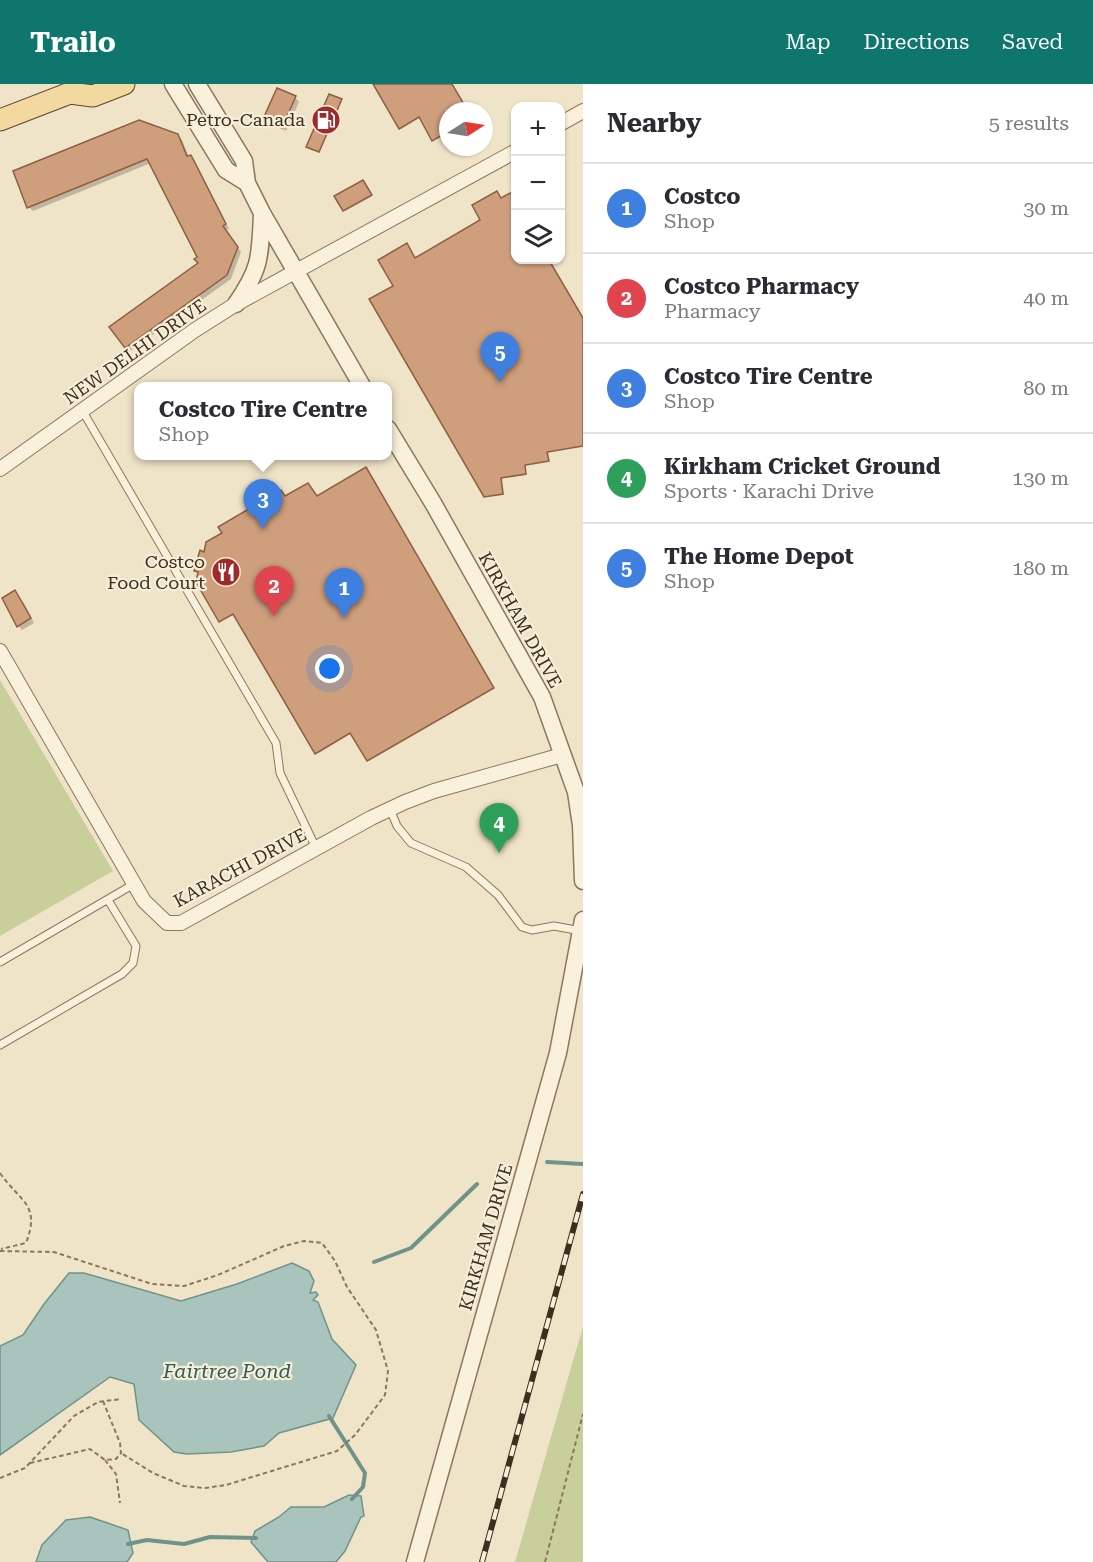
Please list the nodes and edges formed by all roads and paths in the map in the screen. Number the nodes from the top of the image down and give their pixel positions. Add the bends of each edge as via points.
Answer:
1 (124, 84) edge
2 (173, 84) edge
3 (197, 84) edge
4 (73, 89) edge
5 (583, 111) edge
6 (0, 120) edge
7 (565, 122) edge
8 (511, 154) edge
9 (247, 183) junction
10 (262, 213) junction
11 (296, 272) junction
12 (236, 304) junction
13 (360, 382) edge
14 (82, 410) junction
15 (392, 437) edge
16 (0, 469) edge
17 (0, 651) edge
18 (562, 756) junction
19 (390, 809) junction
20 (316, 848) junction
21 (583, 881) edge
22 (134, 884) junction
23 (108, 900) junction
24 (582, 925) edge
25 (0, 962) edge
26 (0, 1045) edge
27 (0, 1173) edge
28 (0, 1250) edge
29 (121, 1399) dead end
30 (103, 1401) junction
31 (583, 1414) edge
32 (121, 1453) junction
33 (105, 1460) junction
34 (30, 1463) junction
35 (0, 1478) edge
36 (120, 1503) dead end
37 (415, 1562) edge
38 (545, 1562) edge

1 - 4 main road via 93,96
2 - 9 street via 226,170
3 - 9 street via 244,161
4 - 6 main road
5 - 7 street
8 - 11 street, NEW DELHI DRIVE
9 - 10 street
10 - 11 street
10 - 12 street via 260,260
11 - 12 street, NEW DELHI DRIVE
11 - 13 street
12 - 14 street, NEW DELHI DRIVE
14 - 16 street, NEW DELHI DRIVE
14 - 20 lane via 276,743 280,773
15 - 18 street, KIRKHAM DRIVE via 542,697
17 - 22 street, KARACHI DRIVE
18 - 19 street, KARACHI DRIVE via 434,791
18 - 21 street, KIRKHAM DRIVE via 579,808
19 - 20 street, KARACHI DRIVE
19 - 24 lane via 411,843 472,871 498,895 522,927 532,930
20 - 22 street, KARACHI DRIVE via 181,923 167,923 144,901
22 - 23 lane
23 - 25 lane
23 - 26 lane via 136,946 133,963 122,974
24 - 37 street, KIRKHAM DRIVE via 558,1053
27 - 28 path via 31,1211 32,1228 26,1243
28 - 32 path via 54,1252 152,1284 184,1286 284,1246 304,1241 322,1243 376,1330 388,1371 385,1395 339,1449 226,1485 204,1488 184,1486 153,1473
29 - 30 path
30 - 32 path
30 - 34 path via 74,1416
31 - 38 path
32 - 33 path via 116,1459
33 - 34 path via 90,1449
33 - 36 path via 116,1474
34 - 35 path

